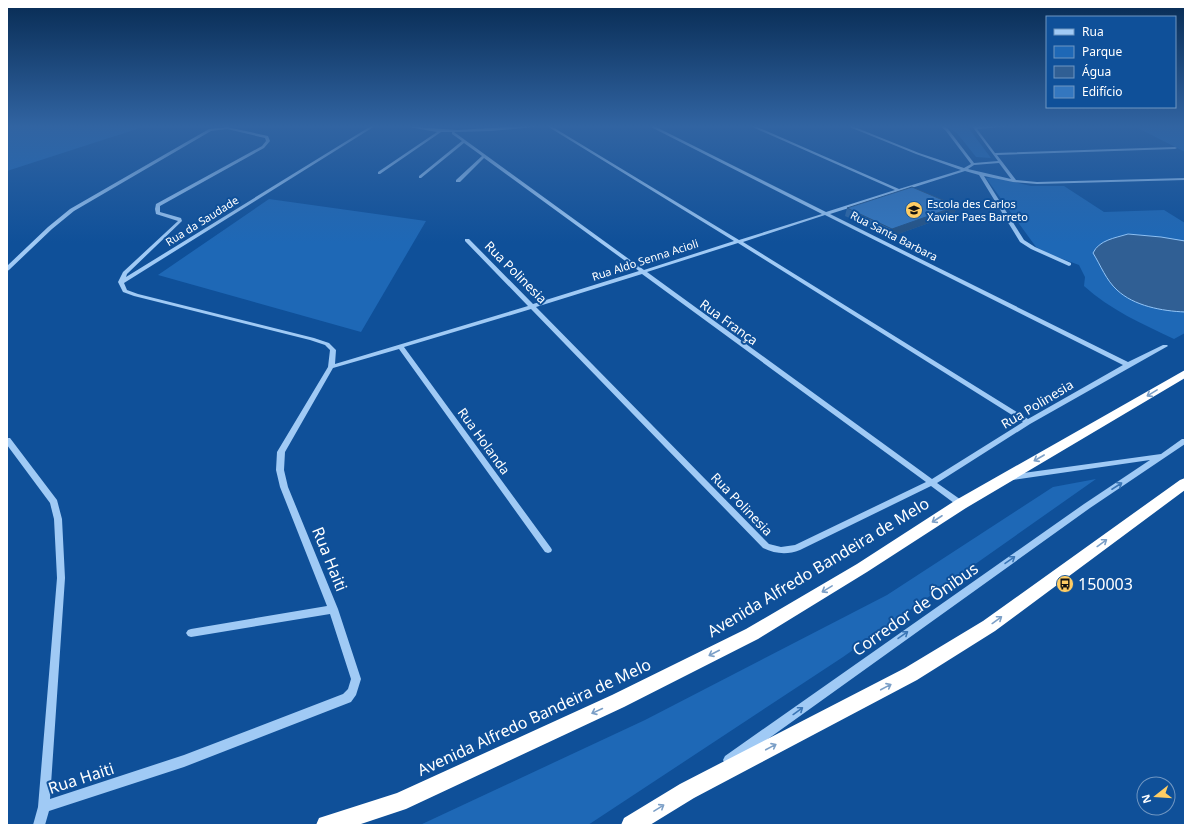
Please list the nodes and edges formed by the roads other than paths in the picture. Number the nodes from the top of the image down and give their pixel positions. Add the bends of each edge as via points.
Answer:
1 (150, 165) edge
2 (231, 165) edge
3 (311, 165) edge
4 (391, 165) edge
5 (436, 165) edge
6 (475, 165) edge
7 (496, 165) edge
8 (612, 165) edge
9 (729, 165) edge
10 (840, 165) edge
11 (950, 165) edge
12 (972, 165) edge
13 (1003, 165) edge
14 (964, 170) junction
15 (379, 173) dead end
16 (981, 174) junction
17 (420, 178) dead end
18 (1185, 179) edge
19 (1014, 180) junction
20 (458, 181) dead end
21 (898, 190) junction
22 (828, 214) junction
23 (467, 240) dead end
24 (738, 241) junction
25 (1068, 264) dead end
26 (7, 268) edge
27 (642, 272) junction
28 (121, 282) junction
29 (534, 306) junction
30 (1165, 346) dead end
31 (401, 347) junction
32 (1128, 365) junction
33 (331, 367) junction
34 (1185, 373) edge
35 (1028, 422) junction
36 (7, 440) edge
37 (1185, 441) edge
38 (1164, 456) junction
39 (1006, 478) junction
40 (931, 483) junction
41 (1185, 483) edge
42 (961, 504) junction
43 (548, 550) dead end
44 (333, 609) junction
45 (192, 633) dead end
46 (686, 791) junction
47 (44, 807) junction
48 (39, 825) edge
49 (326, 825) edge
50 (631, 825) edge

1 - 26 street via 72,210
2 - 28 street via 158,205 158,213 180,221 125,273
3 - 28 street, Rua da Saudade
4 - 15 street
5 - 17 street
6 - 20 street
7 - 27 street, Rua França
8 - 24 street
9 - 22 street, Rua Santa Barbara
10 - 21 street
11 - 14 street
12 - 14 street
13 - 19 street
14 - 16 street
14 - 21 street, Rua Aldo Senna Acioli
16 - 19 street
16 - 25 street via 1022,241
18 - 19 street via 1037,183
21 - 22 street, Rua Aldo Senna Acioli
22 - 24 street, Rua Aldo Senna Acioli
22 - 32 street, Rua Santa Barbara
23 - 29 street, Rua Polinesia
24 - 27 street, Rua Aldo Senna Acioli
24 - 35 street
27 - 29 street, Rua Aldo Senna Acioli
27 - 40 street, Rua França
28 - 33 street via 125,291 136,295 326,344 333,350
29 - 31 street, Rua Aldo Senna Acioli
29 - 40 street, Rua Polinesia via 766,546 776,551 797,548
30 - 32 street, Rua Polinesia
31 - 33 street, Rua Aldo Senna Acioli
31 - 43 street, Rua Holanda
32 - 35 street, Rua Polinesia
33 - 44 street, Rua Haiti via 281,452 280,470 284,487
34 -> 39 highway, Avenida Alfredo Bandeira de Melo
35 - 40 street, Rua Polinesia
36 - 47 street via 54,502 58,519 61,578
37 - 38 street, Corredor de Ônibus
38 - 39 street, Corredor de Ônibus
46 -> 38 street, Corredor de Ônibus via 884,648 1067,520
39 - 42 highway, Avenida Alfredo Bandeira de Melo
40 - 42 street, Rua França
46 -> 41 highway via 911,674 989,626
42 -> 49 highway, Avenida Alfredo Bandeira de Melo via 862,568 745,638 618,701 399,802
44 - 45 street
44 - 47 street, Rua Haiti via 356,679 347,698 184,761
50 -> 46 highway
47 - 48 street

